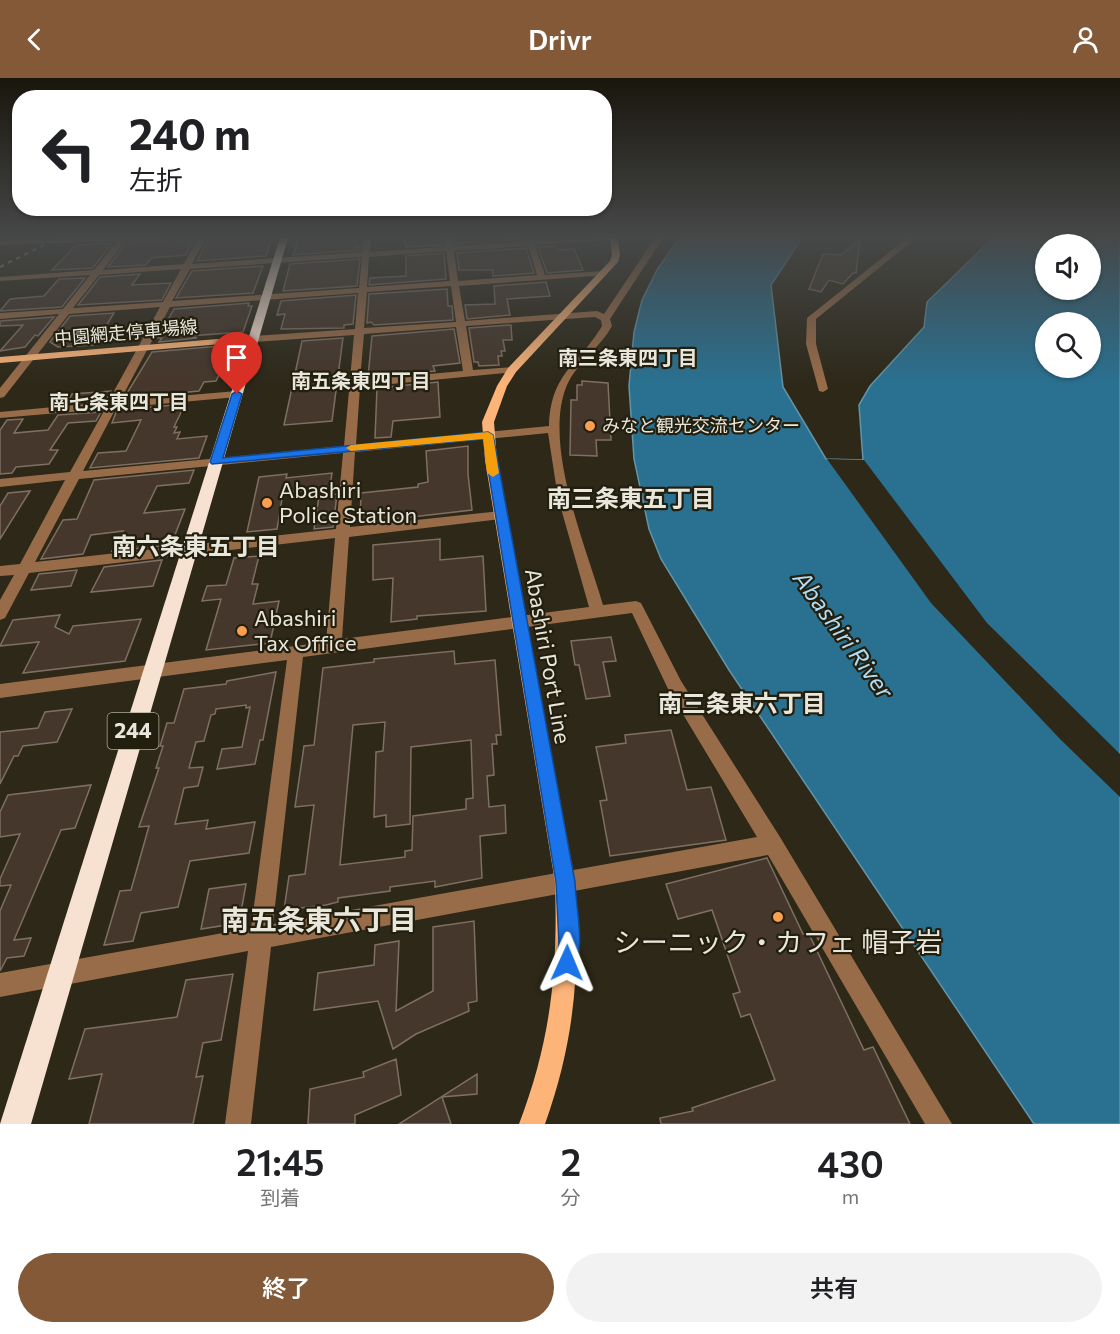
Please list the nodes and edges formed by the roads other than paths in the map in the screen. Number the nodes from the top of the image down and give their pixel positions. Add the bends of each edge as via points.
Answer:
1 (83, 287) edge
2 (176, 287) edge
3 (269, 287) edge
4 (363, 287) edge
5 (411, 287) edge
6 (454, 287) edge
7 (591, 287) edge
8 (624, 287) edge
9 (851, 287) edge
10 (363, 290) junction
11 (266, 297) junction
12 (167, 304) junction
13 (64, 311) junction
14 (0, 316) edge
15 (563, 317) junction
16 (604, 319) junction
17 (460, 324) junction
18 (360, 332) junction
19 (254, 339) junction
20 (143, 348) junction
21 (28, 358) junction
22 (0, 360) edge
23 (512, 370) junction
24 (468, 374) junction
25 (355, 384) junction
26 (824, 389) dead end
27 (237, 394) junction
28 (0, 395) edge
29 (113, 405) junction
30 (0, 415) edge
31 (553, 429) junction
32 (488, 435) junction
33 (350, 448) junction
34 (216, 462) junction
35 (74, 476) junction
36 (0, 483) edge
37 (501, 515) junction
38 (343, 532) junction
39 (188, 550) junction
40 (25, 568) junction
41 (0, 571) edge
42 (598, 613) junction
43 (0, 614) edge
44 (518, 622) junction
45 (333, 647) junction
46 (296, 652) junction
47 (151, 671) junction
48 (0, 691) edge
49 (773, 844) junction
50 (565, 882) junction
51 (261, 937) junction
52 (61, 974) junction
53 (0, 985) edge
54 (15, 1124) edge
55 (238, 1124) edge
56 (532, 1124) edge
57 (939, 1124) edge

1 - 13 street
2 - 12 street
3 - 11 highway, 244
4 - 10 street
5 - 10 street
6 - 17 street
7 - 15 main road, Abashiri Port Line
8 - 16 street
9 - 26 street via 812,318 813,345
10 - 11 street
10 - 18 street
11 - 12 street
11 - 19 highway, 244
12 - 13 street
12 - 20 street
13 - 14 street
13 - 21 street
15 - 16 street via 597,314
15 - 17 street
15 - 23 main road, Abashiri Port Line
16 - 31 street via 607,326 601,336 563,383
17 - 18 street
17 - 24 street
18 - 19 street
18 - 25 street
19 - 20 main road, 中園網走停車場線
19 - 27 highway, 244
20 - 21 main road, 中園網走停車場線
20 - 29 street
21 - 22 main road, 中園網走停車場線
21 - 28 street
23 - 24 street
23 - 32 main road, Abashiri Port Line via 495,400
24 - 25 street
25 - 33 street
27 - 29 street
27 - 34 highway, 244
29 - 30 street
29 - 35 street
31 - 32 street
31 - 42 street via 563,487
32 - 33 street
32 - 37 main road, Abashiri Port Line
33 - 34 street
33 - 38 street
34 - 35 street
34 - 39 highway, 244
35 - 36 street
35 - 40 street
37 - 38 street
37 - 44 main road, Abashiri Port Line
38 - 39 street
38 - 45 street
39 - 40 street
39 - 47 highway, 244
40 - 41 street
40 - 43 street
42 - 44 street
42 - 49 street via 636,607 675,686
44 - 45 street
44 - 50 main road, Abashiri Port Line
45 - 46 street
46 - 47 street
46 - 51 street
47 - 48 street
47 - 52 highway, 244
49 - 50 street
49 - 57 street
50 - 51 street
50 - 56 main road, Abashiri Port Line via 569,944 563,1018
51 - 52 street
51 - 55 street
52 - 53 street
52 - 54 highway, 244

